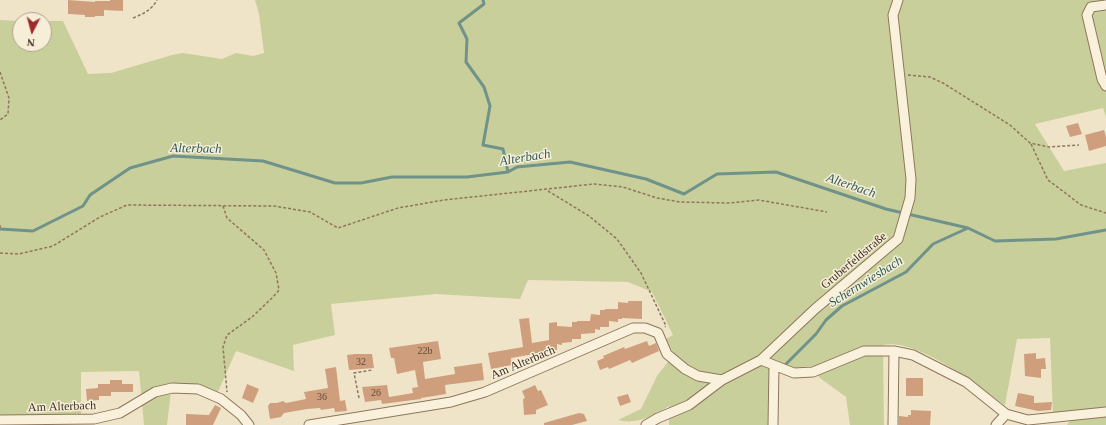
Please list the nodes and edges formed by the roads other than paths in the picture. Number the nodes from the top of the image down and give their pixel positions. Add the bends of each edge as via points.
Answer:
1 (898, 0) edge
2 (1106, 5) edge
3 (1106, 86) edge
4 (894, 351) junction
5 (761, 360) junction
6 (774, 366) junction
7 (722, 380) junction
8 (1106, 412) edge
9 (1006, 414) junction
10 (0, 420) edge
11 (249, 425) edge
12 (309, 425) edge
13 (646, 425) edge
14 (773, 425) edge
15 (892, 425) edge
16 (996, 425) edge

1 - 5 street, Gruberfeldstraße via 893,14 911,179 910,198 898,239 815,309
2 - 3 street via 1091,7 1087,15
4 - 6 street via 864,351 813,372 794,373
4 - 9 street via 913,355 966,382
4 - 15 street
5 - 6 street
5 - 7 street, Gruberfeldstraße
6 - 14 street
7 - 12 street, Am Alterbach via 698,376 685,369 667,354 658,333 645,328 633,328 485,392 451,402
7 - 13 street, Gruberfeldstraße via 689,405
8 - 9 street via 1028,420
9 - 16 street
10 - 11 street, Am Alterbach via 94,419 120,414 155,392 172,388 198,389 221,399

